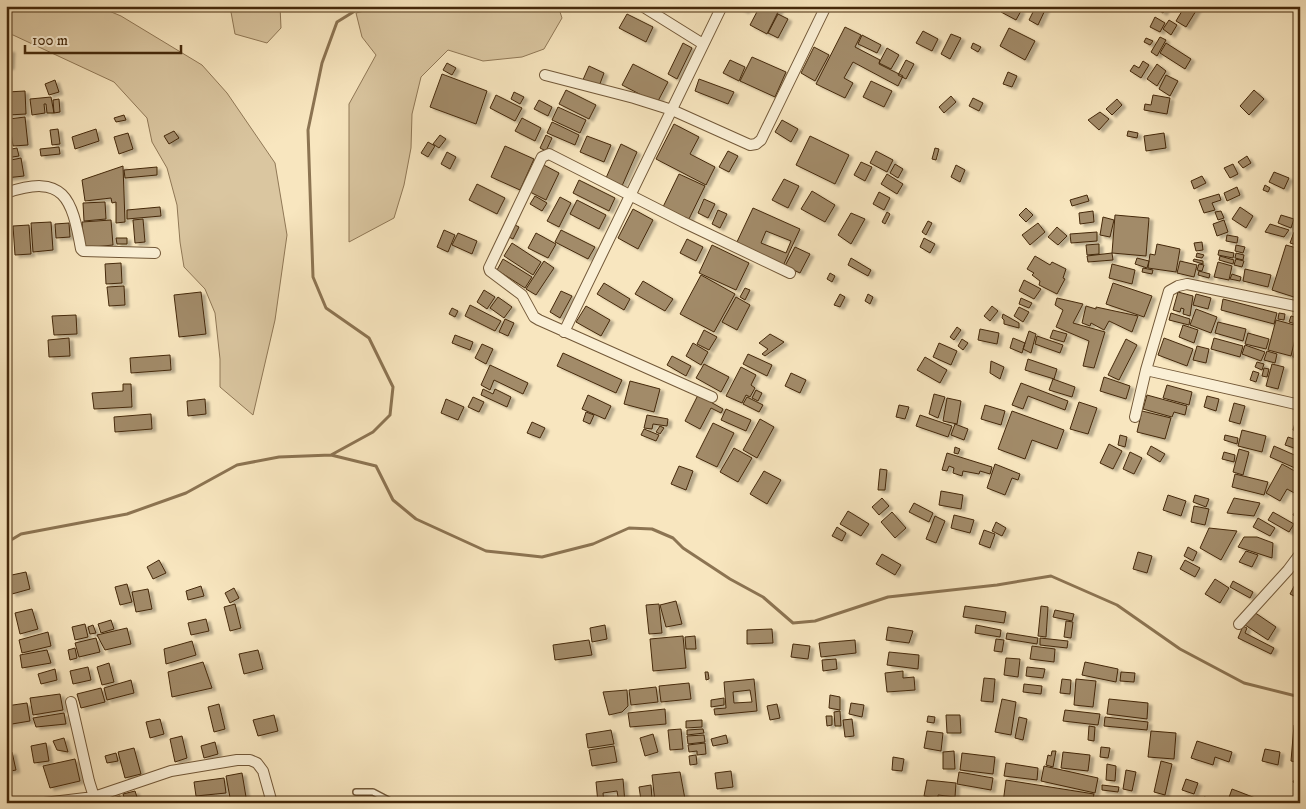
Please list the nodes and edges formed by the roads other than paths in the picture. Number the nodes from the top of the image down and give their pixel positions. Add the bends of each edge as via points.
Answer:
1 (642, 6) edge
2 (722, 6) edge
3 (826, 6) edge
4 (703, 44) junction
5 (545, 75) dead end
6 (672, 110) junction
7 (6, 193) edge
8 (631, 195) junction
9 (155, 253) dead end
10 (790, 273) dead end
11 (1300, 307) edge
12 (564, 332) junction
13 (1146, 370) junction
14 (712, 397) dead end
15 (1300, 405) edge
16 (1135, 417) dead end
17 (1300, 554) edge
18 (1240, 624) dead end
19 (72, 702) dead end
20 (356, 792) dead end
21 (94, 800) edge
22 (44, 803) edge
23 (272, 803) edge
24 (394, 803) edge

1 - 4 street
2 - 4 street
3 - 6 street via 761,140 756,144 750,145
4 - 6 street
5 - 6 street
6 - 8 street
7 - 9 street via 45,186 61,194 72,208 83,251
8 - 10 street
8 - 12 street
8 - 12 street via 550,154 542,157 489,268 522,296 534,317
11 - 13 street via 1188,284 1178,286 1169,291
12 - 14 street
13 - 15 street
13 - 16 street
17 - 18 street
19 - 21 street
20 - 24 lane via 373,792
21 - 22 street
21 - 23 street via 171,771 250,760 263,771

